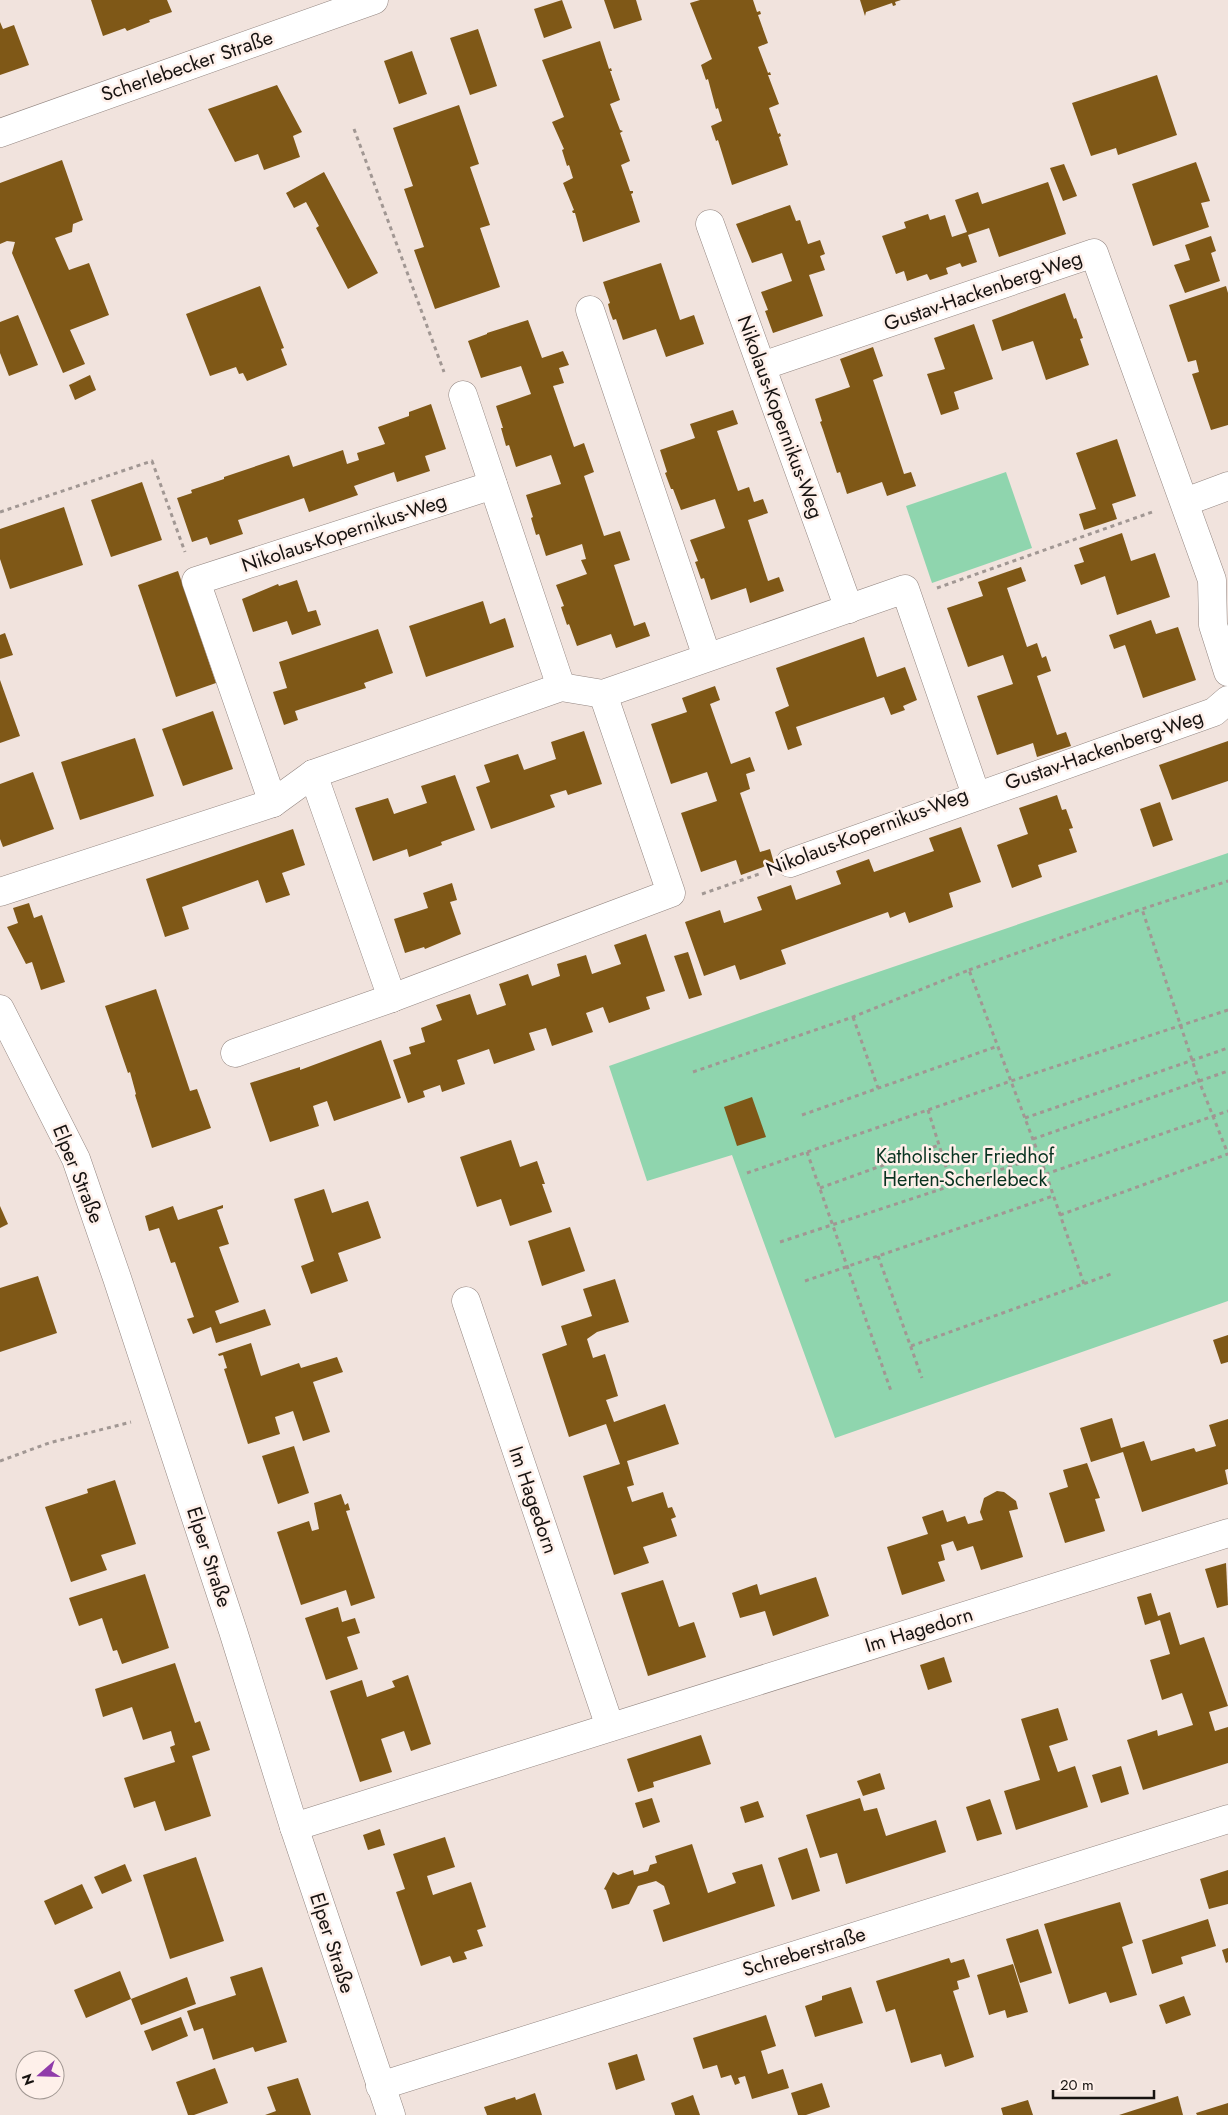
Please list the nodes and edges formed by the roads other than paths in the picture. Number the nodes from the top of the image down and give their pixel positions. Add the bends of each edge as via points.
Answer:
1 (374, 0) edge
2 (0, 133) edge
3 (710, 224) dead end
4 (590, 310) dead end
5 (762, 366) junction
6 (454, 386) road end
7 (493, 485) junction
8 (1228, 486) edge
9 (1185, 502) junction
10 (849, 609) junction
11 (707, 658) junction
12 (1228, 672) edge
13 (561, 688) junction
14 (603, 694) junction
15 (1228, 700) edge
16 (313, 774) junction
17 (976, 795) junction
18 (273, 803) junction
19 (790, 863) road end
20 (0, 892) edge
21 (392, 998) junction
22 (0, 1009) edge
23 (235, 1053) dead end
24 (466, 1301) dead end
25 (1228, 1533) edge
26 (610, 1727) junction
27 (1228, 1818) edge
28 (294, 1827) junction
29 (380, 2086) junction
30 (391, 2115) edge

1 - 2 street, Scherlebecker Straße
3 - 5 street, Nikolaus-Kopernikus-Weg
4 - 11 street
5 - 9 street, Gustav-Hackenberg-Weg via 1094,253
5 - 10 street, Nikolaus-Kopernikus-Weg
6 - 7 street
7 - 13 street
7 - 18 street, Nikolaus-Kopernikus-Weg via 196,581
8 - 9 street
9 - 12 street, Gustav-Hackenberg-Weg via 1212,580 1213,625
10 - 11 street
10 - 17 street, Nikolaus-Kopernikus-Weg via 905,589
11 - 14 street
13 - 14 street
13 - 16 street
14 - 21 street via 671,893
15 - 17 street, Gustav-Hackenberg-Weg via 1214,712
16 - 18 street
16 - 21 street
17 - 19 street, Nikolaus-Kopernikus-Weg
18 - 20 street
21 - 23 street
22 - 28 street, Elper Straße via 76,1159 233,1631
24 - 26 street, Im Hagedorn
25 - 26 street, Im Hagedorn
26 - 28 street, Im Hagedorn
27 - 29 street, Schreberstraße
28 - 29 street, Elper Straße
29 - 30 street, Elper Straße

